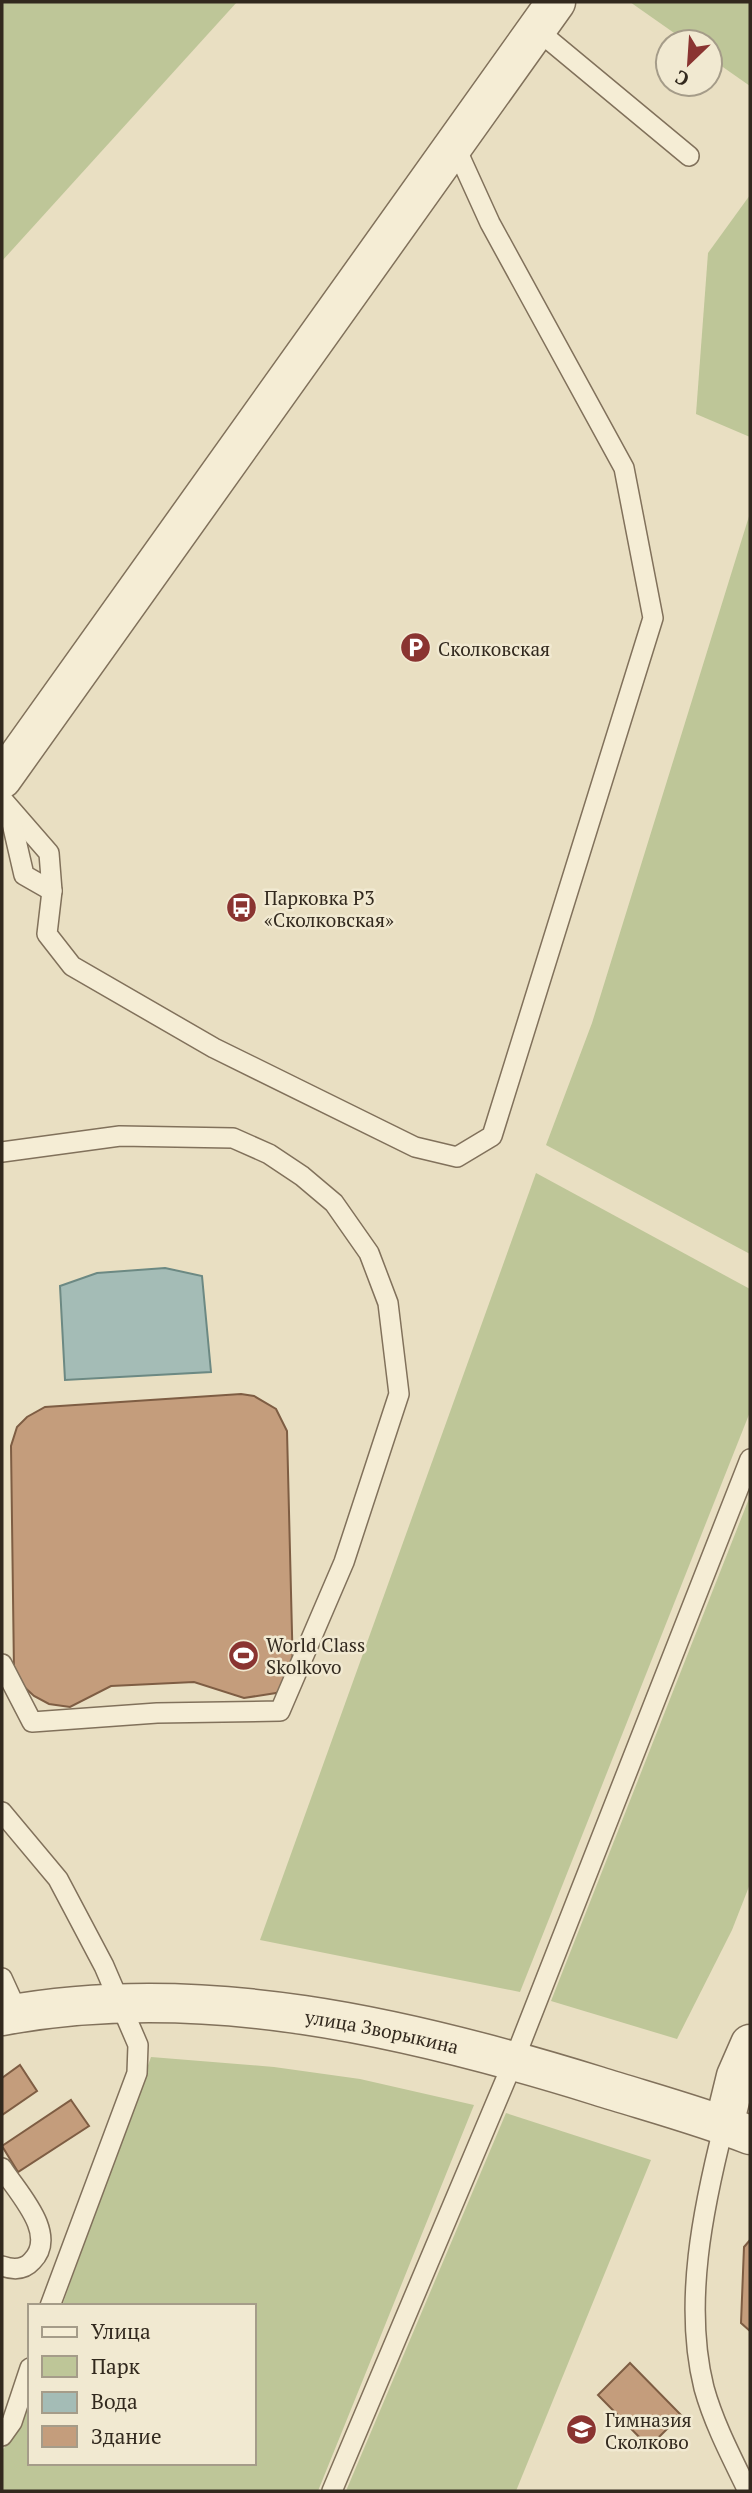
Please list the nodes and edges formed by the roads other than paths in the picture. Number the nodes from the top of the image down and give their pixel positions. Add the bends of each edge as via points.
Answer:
1 (546, 15) edge
2 (454, 146) junction
3 (689, 156) dead end
4 (4, 795) edge
5 (52, 891) junction
6 (2, 1151) edge
7 (750, 1459) edge
8 (2, 1664) edge
9 (2, 1812) edge
10 (2, 1978) edge
11 (120, 2004) junction
12 (10, 2014) edge
13 (750, 2044) edge
14 (514, 2060) junction
15 (737, 2130) edge
16 (2, 2168) edge
17 (2, 2266) edge
18 (51, 2304) edge
19 (28, 2374) edge
20 (2, 2436) edge
21 (332, 2491) edge
22 (748, 2491) edge

1 - 2 street
1 - 3 lane
2 - 4 street
2 - 5 lane via 490,223 624,468 653,618 492,1136 457,1157 415,1147 214,1048 72,966 47,934
4 - 5 lane via 49,853
4 - 5 lane via 24,875
6 - 8 lane via 120,1136 233,1138 269,1154 334,1203 369,1253 388,1303 399,1394 344,1562 280,1710 32,1723
7 - 14 lane
9 - 11 lane via 58,1879
10 - 12 lane
11 - 12 street, улица Зворыкина
11 - 14 street, улица Зворыкина via 239,2008 346,2022
11 - 18 lane via 138,2045 137,2073
13 - 15 street via 736,2076
14 - 15 street, улица Зворыкина
14 - 21 lane
15 - 22 lane via 712,2172 695,2317 709,2402
16 - 17 lane via 42,2232 40,2251 32,2262 22,2268
19 - 20 lane via 12,2423

